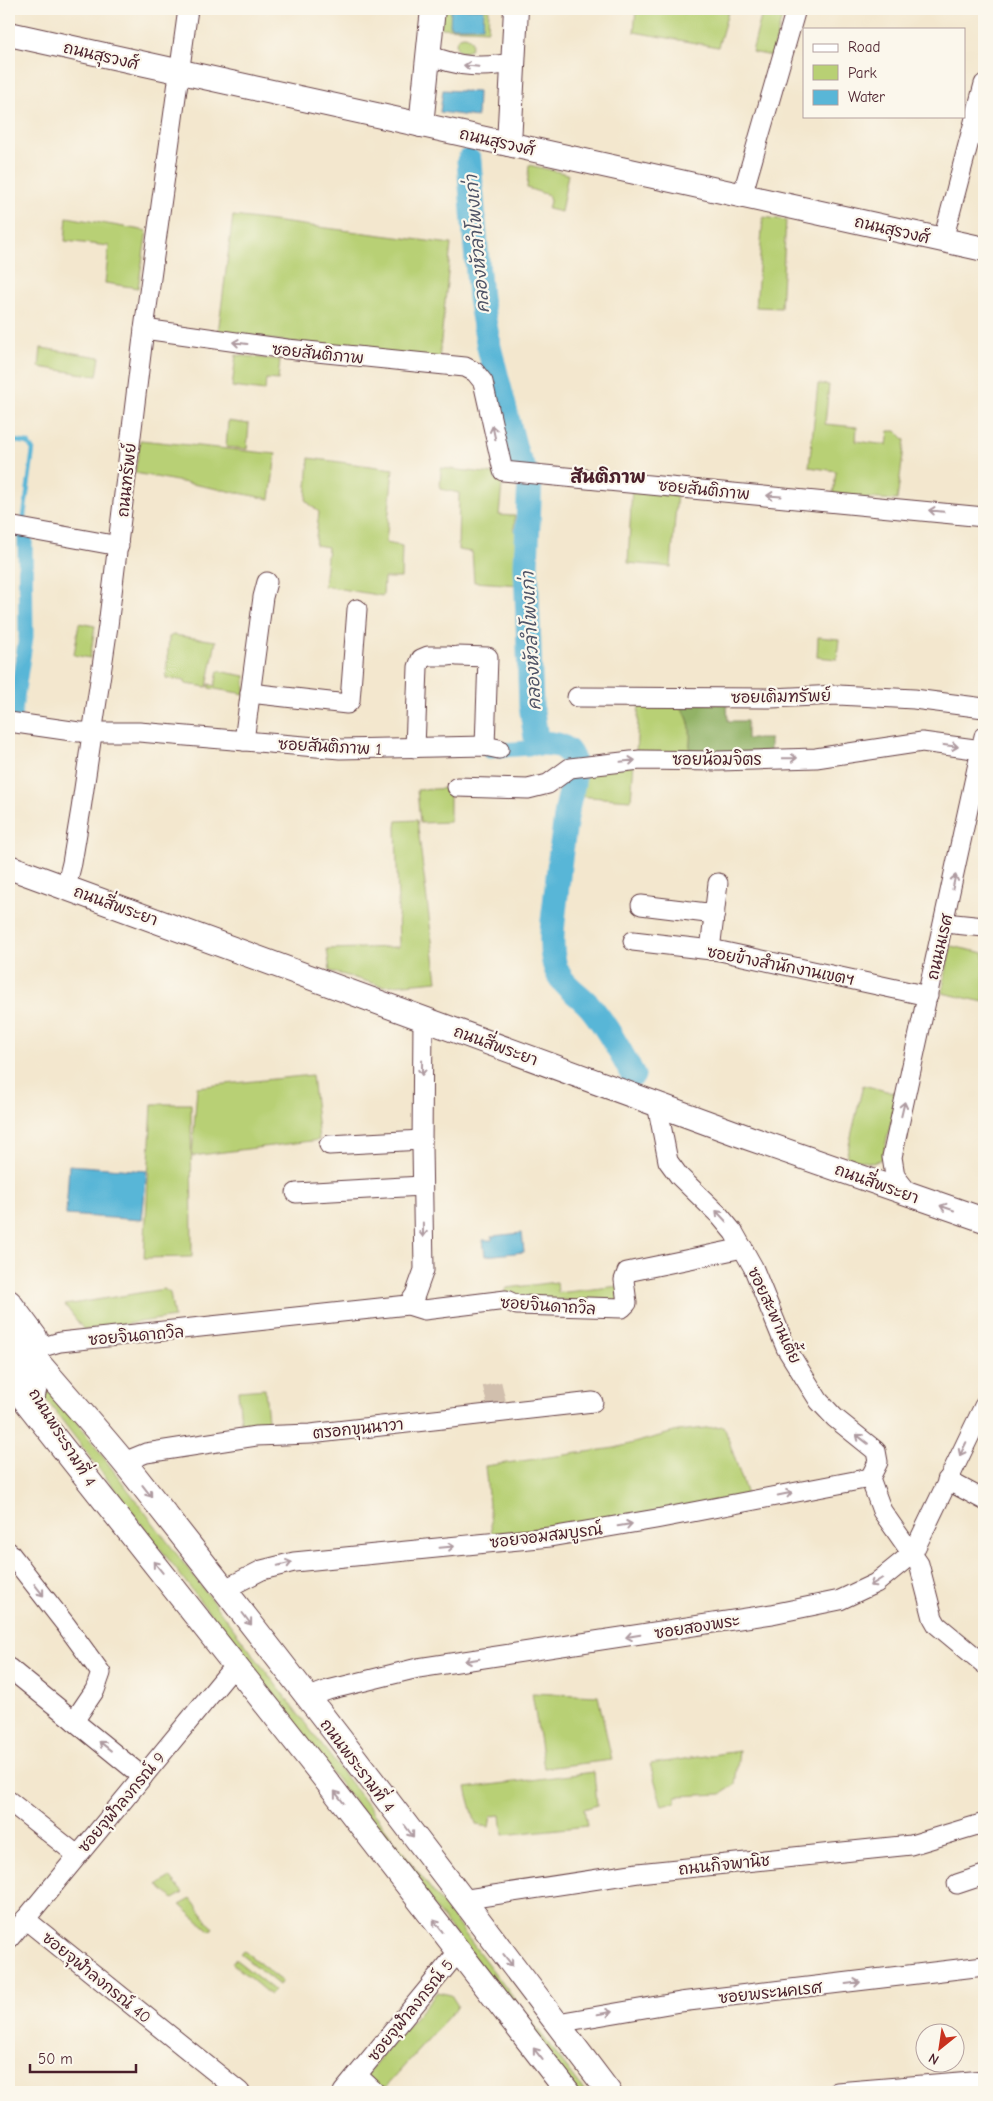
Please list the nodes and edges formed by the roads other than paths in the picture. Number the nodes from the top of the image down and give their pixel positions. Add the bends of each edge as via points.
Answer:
1 (188, 9) edge
2 (433, 9) edge
3 (516, 9) edge
4 (796, 9) edge
5 (9, 34) edge
6 (429, 55) junction
7 (515, 62) junction
8 (180, 72) junction
9 (984, 84) edge
10 (422, 125) junction
11 (509, 144) junction
12 (742, 196) junction
13 (943, 240) junction
14 (984, 249) edge
15 (144, 329) junction
16 (984, 516) edge
17 (9, 526) edge
18 (119, 546) junction
19 (267, 582) dead end
20 (357, 608) dead end
21 (250, 692) junction
22 (577, 697) dead end
23 (984, 708) edge
24 (9, 722) edge
25 (92, 732) junction
26 (244, 741) junction
27 (983, 743) edge
28 (416, 748) junction
29 (457, 787) dead end
30 (9, 868) edge
31 (718, 884) dead end
32 (66, 887) junction
33 (641, 905) dead end
34 (715, 914) junction
35 (945, 923) junction
36 (984, 927) edge
37 (633, 942) dead end
38 (710, 950) junction
39 (928, 996) junction
40 (423, 1019) junction
41 (657, 1104) junction
42 (422, 1140) junction
43 (329, 1145) dead end
44 (892, 1156) junction
45 (865, 1179) junction
46 (422, 1186) junction
47 (296, 1193) dead end
48 (910, 1195) junction
49 (984, 1220) edge
50 (743, 1248) junction
51 (9, 1302) edge
52 (408, 1305) junction
53 (9, 1327) edge
54 (43, 1347) junction
55 (9, 1356) edge
56 (9, 1380) edge
57 (593, 1402) dead end
58 (984, 1406) edge
59 (106, 1439) junction
60 (124, 1462) junction
61 (870, 1478) junction
62 (947, 1480) junction
63 (99, 1494) junction
64 (984, 1500) edge
65 (9, 1552) edge
66 (913, 1553) junction
67 (225, 1589) junction
68 (984, 1664) edge
69 (235, 1665) junction
70 (9, 1668) edge
71 (307, 1698) junction
72 (74, 1721) junction
73 (143, 1777) junction
74 (9, 1801) edge
75 (984, 1823) edge
76 (77, 1855) junction
77 (984, 1874) edge
78 (957, 1884) dead end
79 (461, 1900) junction
80 (25, 1919) junction
81 (9, 1939) edge
82 (458, 1952) junction
83 (984, 1966) edge
84 (557, 2023) junction
85 (357, 2075) junction
86 (984, 2080) edge
87 (240, 2092) edge
88 (343, 2092) edge
89 (375, 2092) edge
90 (568, 2092) edge
91 (609, 2092) edge
92 (839, 2092) edge

1 - 8 street, ถนนทรัพย์
2 - 6 main road
3 - 7 main road
4 - 12 street
5 - 8 main road, ถนนสุรวงศ์
7 -> 6 street via 477,67 449,63
6 - 10 main road
7 - 11 main road
8 - 10 main road, ถนนสุรวงศ์
8 - 15 street, ถนนทรัพย์
9 - 13 street
10 - 11 main road, ถนนสุรวงศ์
11 - 12 main road, ถนนสุรวงศ์
12 - 13 main road, ถนนสุรวงศ์
13 - 14 main road, ถนนสุรวงศ์
16 -> 15 street, ซอยสันติภาพ via 503,471 483,382 475,372 465,367 287,350
15 - 18 street, ถนนทรัพย์
17 - 18 street
18 - 25 street, ถนนทรัพย์
19 - 21 street
20 - 21 street via 348,704
21 - 26 street
22 - 23 street, ซอยเติมทรัพย์ via 838,695 914,699
24 - 25 street, ซอยสันติภาพ 1
25 - 26 street, ซอยสันติภาพ 1 via 139,732
25 - 32 street, ถนนทรัพย์
26 - 28 street, ซอยสันติภาพ 1 via 340,749
29 -> 27 street, ซอยน้อมจิตร via 528,789 548,784 575,767 640,760 816,758 922,742
35 -> 27 street, ถนนนเรศ
28 - 28 street, ซอยสันติภาพ 1 via 492,747 488,657 428,656 421,659 418,667
30 - 32 main road, ถนนสี่พระยา
31 - 34 street
32 - 40 main road, ถนนสี่พระยา
33 - 34 street
34 - 38 street
35 - 36 street
35 - 39 street, ถนนนเรศ
37 - 38 street, ซอยข้างสำนักงานเขตฯ
38 - 39 street, ซอยข้างสำนักงานเขตฯ
44 -> 39 street, ถนนนเรศ
40 - 41 main road, ถนนสี่พระยา
40 -> 42 street
41 - 45 main road, ถนนสี่พระยา
50 -> 41 street, ซอยสะพานเตี้ย via 727,1222 679,1176 668,1161
42 - 43 street
42 - 46 street
44 - 45 street via 883,1170
44 - 48 street, ถนนนเรศ via 895,1176
45 - 48 main road, ถนนสี่พระยา
46 - 47 street
46 -> 52 street via 424,1270 420,1285
49 -> 48 main road, ถนนสี่พระยา
50 - 52 street, ซอยจินดาถวิล via 627,1272 624,1280 627,1303 622,1308 517,1306 506,1300 424,1310
61 -> 50 street, ซอยสะพานเตี้ย via 878,1462 876,1451 819,1401 786,1348
51 - 54 main road, ถนนพระรามที่ 4
52 - 54 street, ซอยจินดาถวิล via 60,1342
53 - 59 main road, ถนนพระรามที่ 4 via 51,1380
54 - 59 main road, ถนนพระรามที่ 4 via 86,1404
55 - 63 main road, ถนนพระรามที่ 4 via 47,1409
56 - 63 main road, ถนนพระรามที่ 4
57 - 60 street, ตรอกขุนนาวา via 310,1434 256,1436 146,1454
58 -> 62 street, ซอยสองพระ
59 - 60 main road, ถนนพระรามที่ 4
60 -> 67 main road, ถนนพระรามที่ 4
61 - 66 street via 882,1511
67 -> 61 street, ซอยจอมสมบูรณ์ via 262,1570 294,1562 550,1537 656,1520
62 - 64 street
62 - 66 street, ซอยสองพระ
69 -> 63 main road, ถนนพระรามที่ 4
65 -> 72 street via 100,1673 95,1690
66 - 68 street via 937,1625
66 -> 71 street, ซอยสองพระ via 876,1583 840,1600 772,1614 418,1668
67 -> 71 main road, ถนนพระรามที่ 4
69 - 73 street, ซอยจุฬาลงกรณ์ 9
82 -> 69 main road, ถนนพระรามที่ 4
70 - 72 street
71 -> 79 main road, ถนนพระรามที่ 4
73 -> 72 street
73 - 76 street, ซอยจุฬาลงกรณ์ 9
74 - 76 street
75 - 79 street, ถนนกิจพานิช via 911,1846 638,1873
76 - 80 street, ซอยจุฬาลงกรณ์ 9
77 - 78 street
79 -> 84 main road, ถนนพระรามที่ 4
80 - 81 street, ซอยจุฬาลงกรณ์ 9
80 - 87 street, ซอยจุฬาลงกรณ์ 40
82 - 85 street, ซอยจุฬาลงกรณ์ 5
90 -> 82 main road, ถนนพระรามที่ 4
84 -> 83 street, ซอยพระนคเรศ via 680,2002
84 - 91 main road, ถนนพระรามที่ 4
85 - 88 street, ซอยจุฬาลงกรณ์ 5
85 - 89 street
86 - 92 street

